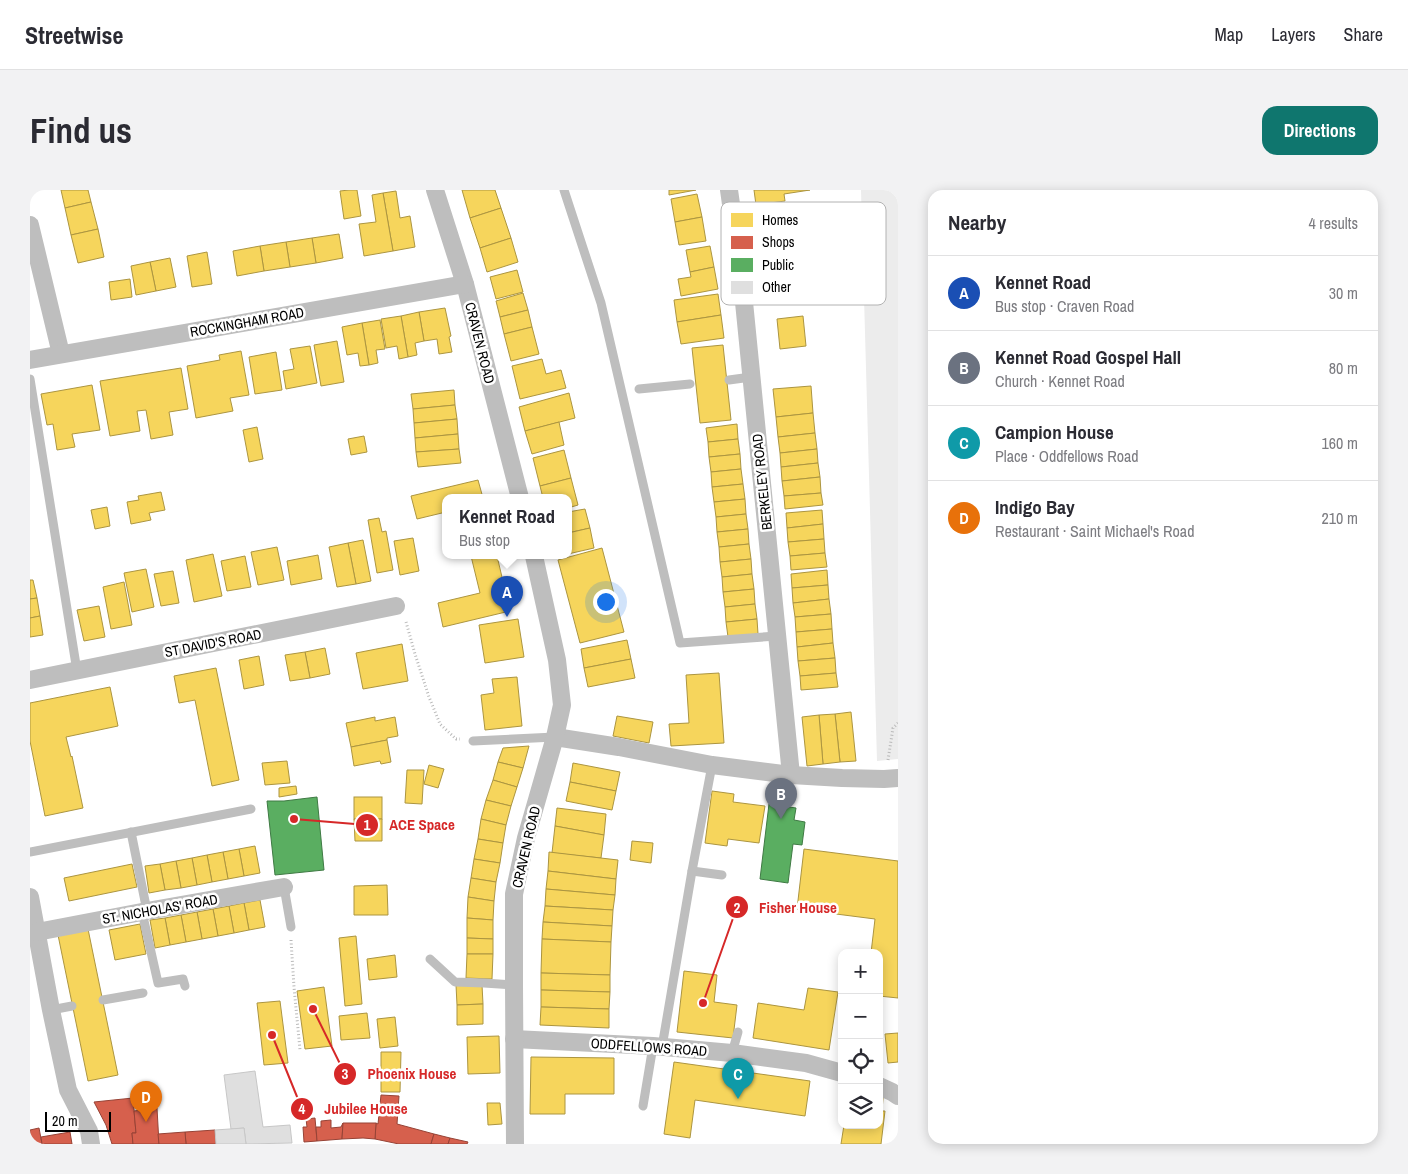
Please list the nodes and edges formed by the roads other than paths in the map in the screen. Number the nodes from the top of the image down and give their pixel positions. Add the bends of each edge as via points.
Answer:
1 (436, 190) edge
2 (564, 190) edge
3 (30, 226) edge
4 (465, 284) junction
5 (744, 305) edge
6 (61, 354) junction
7 (30, 360) edge
8 (752, 377) junction
9 (30, 379) edge
10 (729, 380) dead end
11 (690, 384) dead end
12 (639, 389) dead end
13 (519, 494) edge
14 (535, 559) edge
15 (396, 605) road end
16 (777, 636) junction
17 (77, 671) junction
18 (30, 680) edge
19 (555, 737) junction
20 (473, 742) road end
21 (712, 765) junction
22 (791, 775) junction
23 (891, 778) edge
24 (252, 809) dead end
25 (131, 832) junction
26 (30, 852) edge
27 (692, 871) junction
28 (722, 875) dead end
29 (284, 887) joint
30 (30, 897) edge
31 (145, 911) junction
32 (291, 927) road end
33 (36, 932) junction
34 (430, 959) dead end
35 (514, 985) junction
36 (185, 986) dead end
37 (144, 993) dead end
38 (103, 1000) dead end
39 (72, 1006) dead end
40 (51, 1010) junction
41 (738, 1032) dead end
42 (514, 1039) junction
43 (658, 1046) junction
44 (732, 1053) junction
45 (838, 1072) edge
46 (883, 1088) edge
47 (898, 1096) edge
48 (642, 1106) dead end
49 (91, 1144) edge
50 (515, 1144) edge

1 - 4 street, CRAVEN ROAD
2 - 16 lane via 601,303 680,643
3 - 6 street
4 - 6 street, ROCKINGHAM ROAD
4 - 13 street, CRAVEN ROAD
5 - 8 street, BERKELEY ROAD
6 - 7 street, ROCKINGHAM ROAD
8 - 10 lane
8 - 16 street, BERKELEY ROAD
9 - 17 lane
11 - 12 lane
14 - 19 street, CRAVEN ROAD via 557,660 561,694 562,706
15 - 17 street, ST DAVID'S ROAD
16 - 22 street, BERKELEY ROAD
17 - 18 street, ST DAVID'S ROAD
19 - 20 lane
19 - 21 street
19 - 35 street, CRAVEN ROAD via 526,838 514,894
21 - 22 street
21 - 27 lane
22 - 23 street
24 - 25 lane
25 - 26 lane
25 - 31 lane
27 - 28 lane
27 - 43 lane
29 - 31 street, ST. NICHOLAS' ROAD
29 - 32 lane
30 - 33 street
31 - 33 street, ST. NICHOLAS' ROAD
31 - 36 lane via 158,983 183,979
33 - 40 street
34 - 35 lane via 455,982
35 - 42 street, CRAVEN ROAD
37 - 38 lane
39 - 40 lane
40 - 49 street via 68,1090 89,1131
41 - 44 lane
42 - 43 street, ODDFELLOWS ROAD
42 - 50 street, CRAVEN ROAD
43 - 44 street, ODDFELLOWS ROAD
43 - 48 lane
44 - 45 street, ODDFELLOWS ROAD via 806,1063
46 - 47 street

